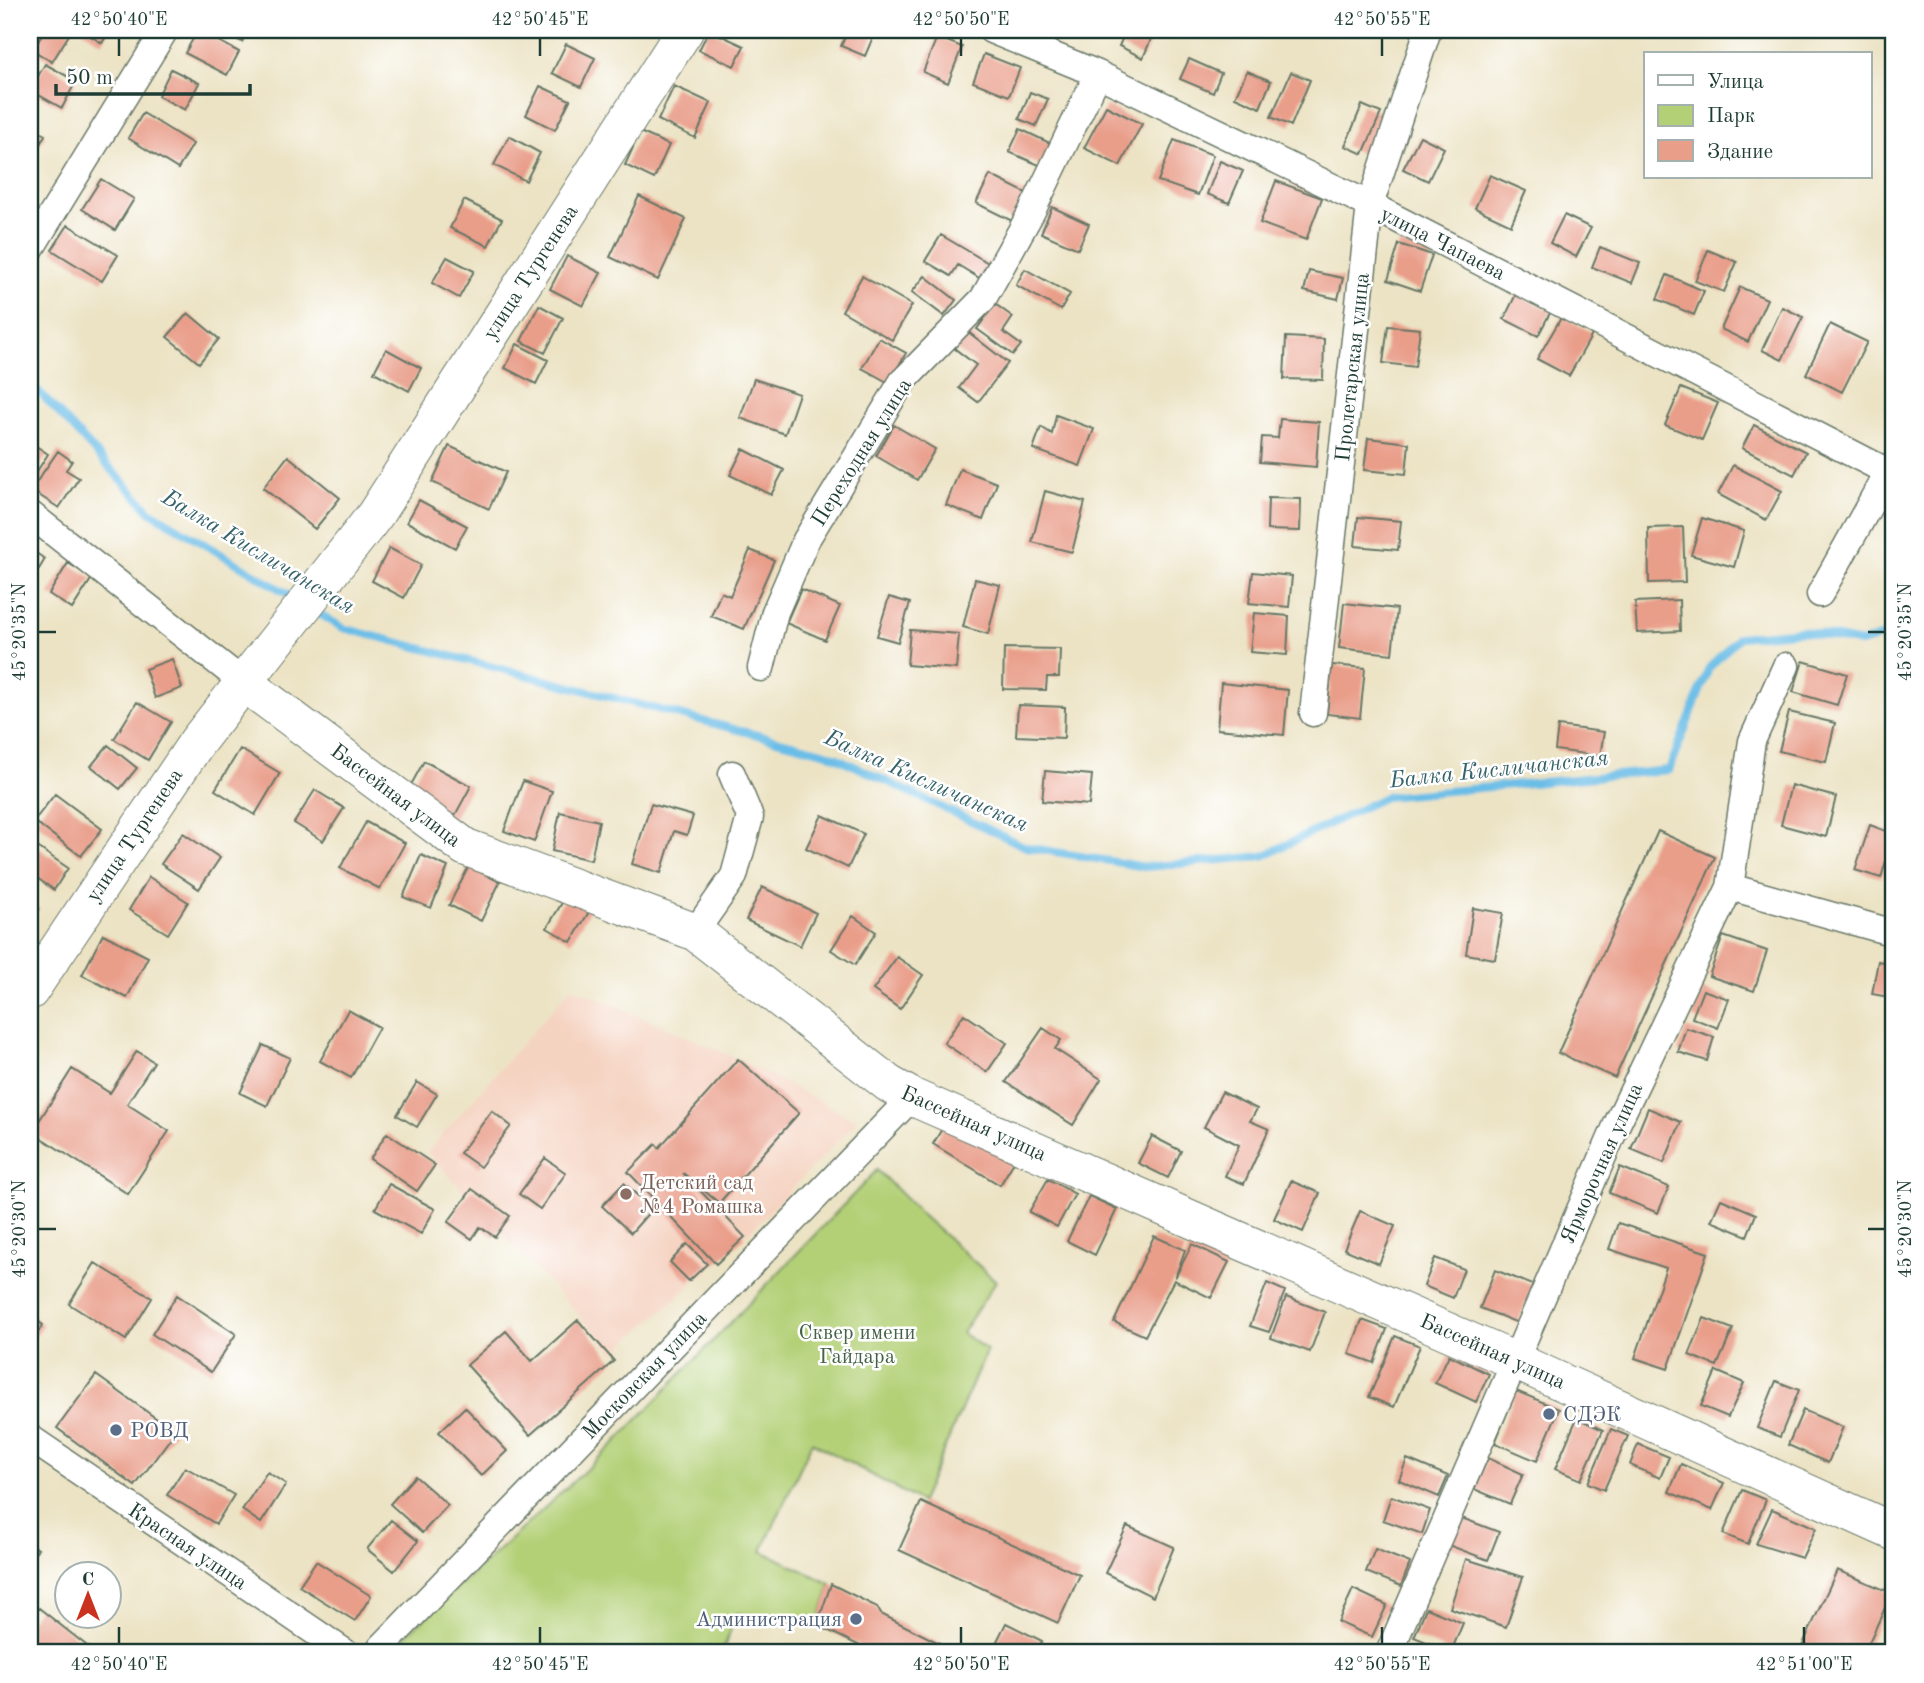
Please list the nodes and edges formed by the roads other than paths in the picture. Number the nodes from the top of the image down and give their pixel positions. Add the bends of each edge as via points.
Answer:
1 (166, 30) edge
2 (685, 30) edge
3 (991, 30) edge
4 (1428, 30) edge
5 (1098, 74) junction
6 (1370, 205) junction
7 (30, 250) edge
8 (1891, 469) edge
9 (30, 514) edge
10 (1820, 594) dead end
11 (1786, 666) dead end
12 (761, 668) dead end
13 (243, 682) junction
14 (1313, 713) dead end
15 (732, 774) dead end
16 (1730, 887) junction
17 (695, 932) junction
18 (1894, 933) edge
19 (30, 991) edge
20 (912, 1097) junction
21 (1515, 1361) junction
22 (30, 1438) edge
23 (1894, 1532) edge
24 (346, 1653) edge
25 (376, 1653) edge
26 (1389, 1653) edge

1 - 7 street
2 - 13 street, улица Тургенева via 374,515
3 - 5 street, улица Чапаева
4 - 6 street, Пролетарская улица
5 - 6 street, улица Чапаева
5 - 12 street, Переходная улица via 983,299 902,382 806,540 775,612
6 - 8 street, улица Чапаева
6 - 14 street, Пролетарская улица
8 - 10 street
9 - 13 street, Бассейная улица
11 - 16 street, Ярморочная улица via 1752,741
13 - 17 street, Бассейная улица via 465,847
13 - 19 street, улица Тургенева via 197,741
15 - 17 street via 750,817 734,876
16 - 18 street
16 - 21 street, Ярморочная улица via 1617,1124
17 - 20 street, Бассейная улица via 889,1084
20 - 21 street, Бассейная улица
20 - 25 street, Московская улица
21 - 23 street, Бассейная улица
21 - 26 street, Ярморочная улица
22 - 24 street, Красная улица

